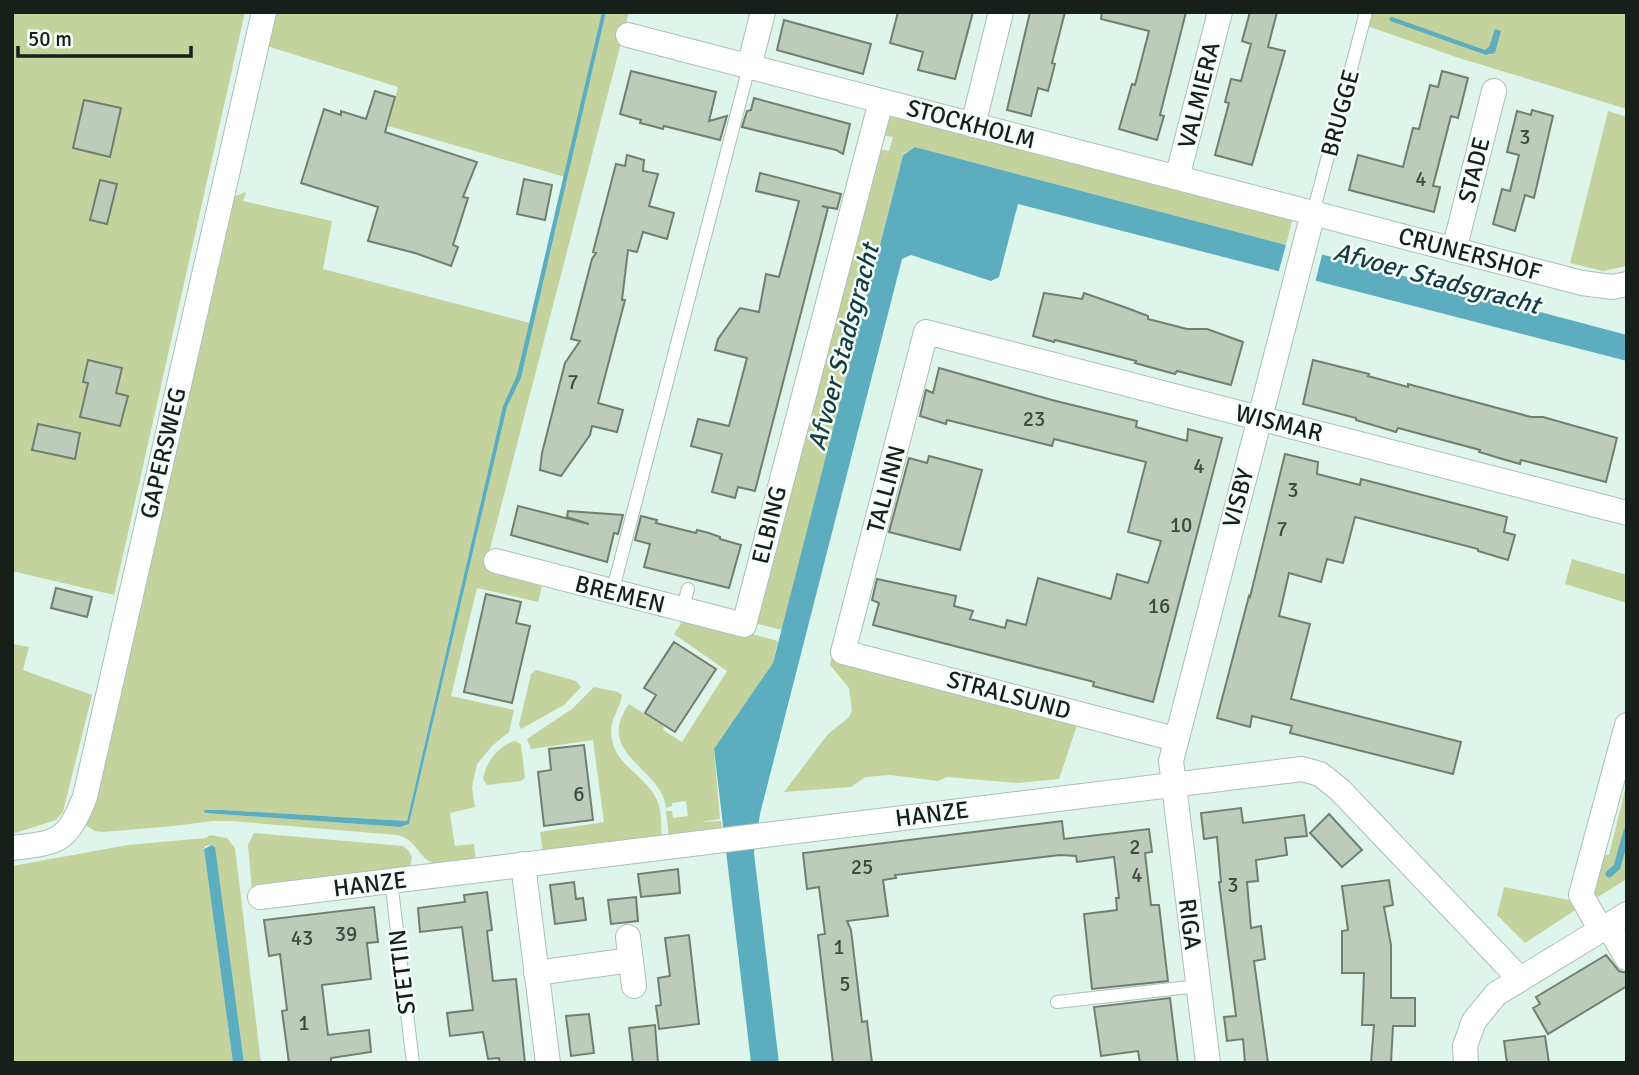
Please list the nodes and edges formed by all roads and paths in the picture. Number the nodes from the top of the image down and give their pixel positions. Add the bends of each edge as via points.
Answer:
1 (264, 12) edge
2 (763, 12) edge
3 (1002, 12) edge
4 (1220, 12) edge
5 (1366, 12) edge
6 (628, 35) dead end
7 (749, 67) junction
8 (1494, 91) dead end
9 (881, 101) junction
10 (973, 125) junction
11 (1177, 178) junction
12 (1312, 220) junction
13 (1454, 250) junction
14 (1627, 284) edge
15 (931, 333) joint
16 (1260, 418) junction
17 (1627, 513) edge
18 (496, 561) dead end
19 (612, 593) junction
20 (744, 625) joint
21 (843, 652) joint
22 (1627, 725) edge
23 (1175, 739) junction
24 (1172, 785) junction
25 (12, 848) edge
26 (523, 864) junction
27 (391, 881) junction
28 (260, 897) dead end
29 (1612, 923) edge
30 (1627, 958) edge
31 (536, 973) junction
32 (1520, 979) junction
33 (634, 986) dead end
34 (1198, 986) junction
35 (1057, 1002) dead end
36 (413, 1063) edge
37 (548, 1063) edge
38 (1208, 1063) edge
39 (1466, 1063) edge

1 - 25 street, GAPERSWEG via 85,797 73,825 60,838
2 - 7 street
3 - 10 street
4 - 11 street, VALMIERA
5 - 12 lane, BRUGGE
6 - 7 street, STOCKHOLM
7 - 9 street, STOCKHOLM
7 - 19 lane
8 - 13 street, STADE
9 - 10 street, STOCKHOLM
9 - 20 street, ELBING
10 - 11 street, STOCKHOLM
11 - 12 street, STOCKHOLM
12 - 13 street, CRUNERSHOF
12 - 16 street, VISBY
13 - 14 street, CRUNERSHOF via 1597,286
15 - 16 street, WISMAR
15 - 21 street, TALLINN via 926,332
16 - 17 street, WISMAR
16 - 23 street, VISBY
18 - 19 street, BREMEN
19 - 20 street, BREMEN via 685,599
21 - 23 street, STRALSUND
22 - 29 street via 1581,894
23 - 24 street, VISBY
24 - 26 street, HANZE
24 - 32 street, HANZE via 1293,769 1320,774
24 - 34 street, RIGA
26 - 27 street, HANZE
26 - 31 street
27 - 28 street, HANZE
27 - 36 lane, STETTIN
29 - 30 street
29 - 32 street
31 - 33 street via 630,949
31 - 37 street
32 - 39 street via 1496,994 1481,1011 1465,1046
34 - 35 lane
34 - 38 street, RIGA

